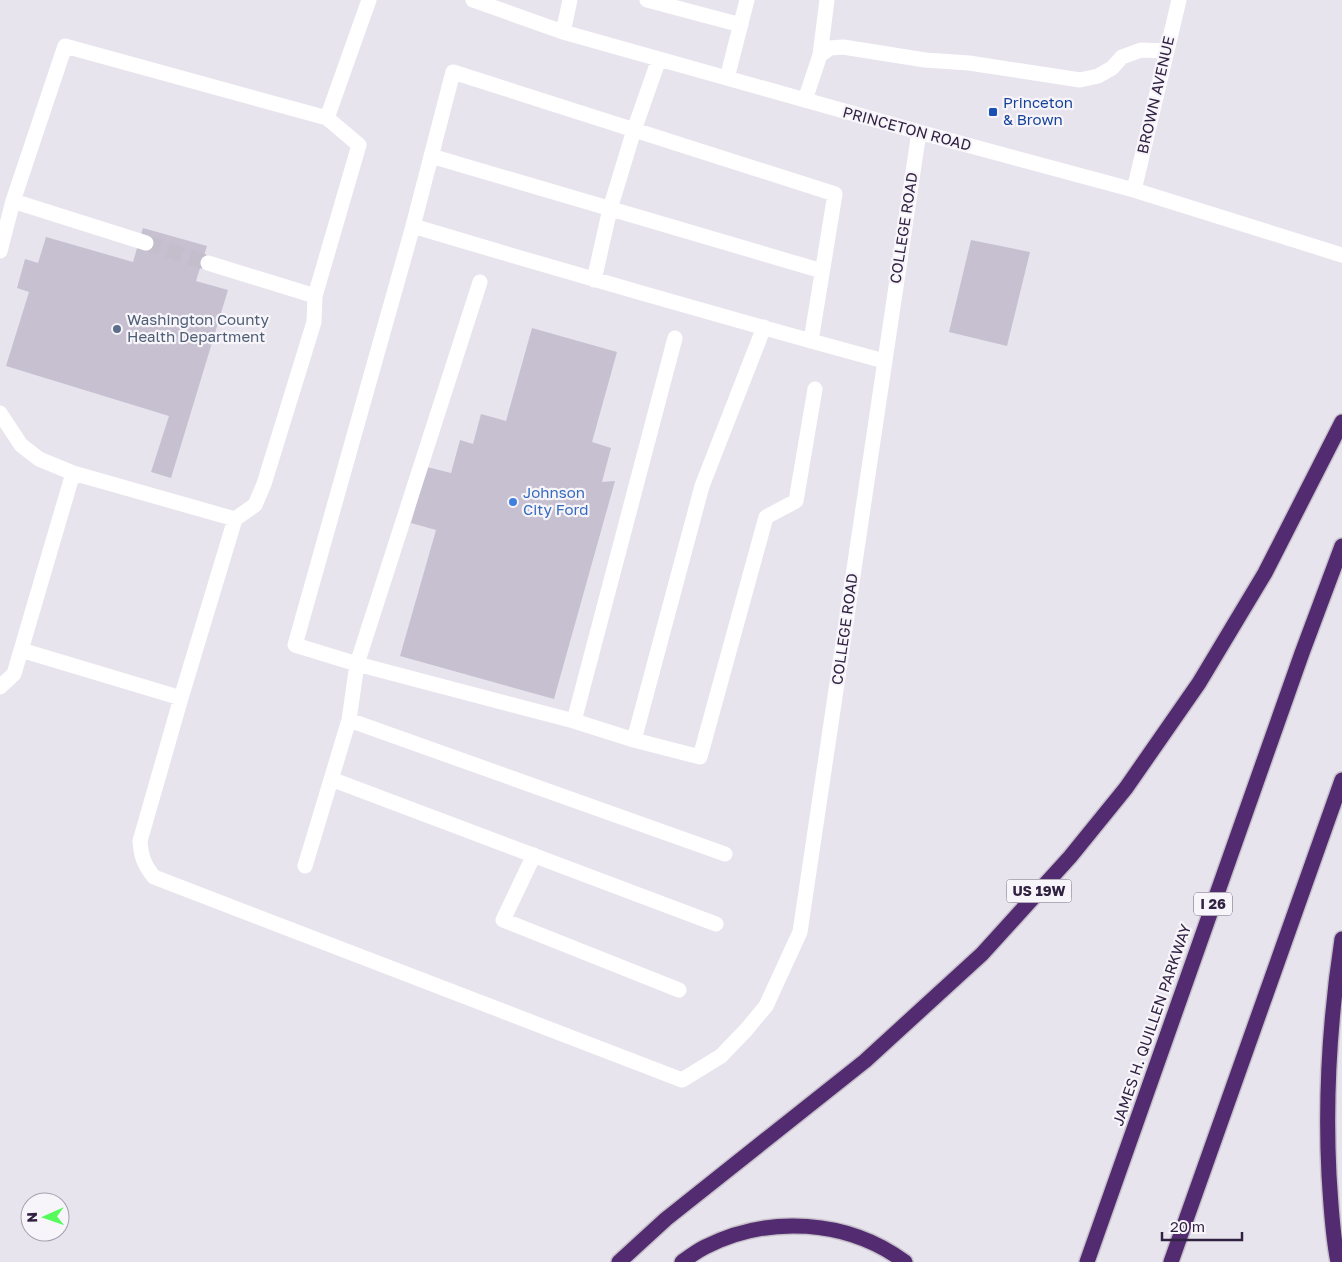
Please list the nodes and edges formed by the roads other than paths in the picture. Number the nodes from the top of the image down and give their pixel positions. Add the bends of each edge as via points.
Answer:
1 (369, 0) edge
2 (473, 0) edge
3 (570, 0) edge
4 (647, 0) edge
5 (747, 0) edge
6 (827, 0) edge
7 (1179, 0) edge
8 (741, 25) junction
9 (562, 32) junction
10 (1167, 51) junction
11 (820, 55) junction
12 (659, 59) junction
13 (728, 78) junction
14 (805, 100) junction
15 (327, 118) junction
16 (634, 130) junction
17 (919, 132) junction
18 (431, 156) junction
19 (1134, 190) junction
20 (13, 201) junction
21 (610, 209) junction
22 (414, 226) junction
23 (146, 242) tunnel mouth
24 (0, 250) edge
25 (1336, 253) edge
26 (208, 263) tunnel mouth
27 (822, 271) junction
28 (594, 280) junction
29 (480, 282) dead end
30 (315, 296) junction
31 (764, 327) junction
32 (675, 338) dead end
33 (811, 341) junction
34 (884, 361) junction
35 (815, 389) dead end
36 (0, 413) edge
37 (1342, 422) edge
38 (73, 473) junction
39 (235, 519) junction
40 (1342, 546) edge
41 (21, 650) junction
42 (357, 664) junction
43 (0, 687) edge
44 (180, 698) junction
45 (350, 720) junction
46 (574, 721) junction
47 (634, 740) junction
48 (331, 778) junction
49 (1342, 780) edge
50 (725, 854) dead end
51 (534, 855) junction
52 (305, 866) dead end
53 (716, 924) dead end
54 (1342, 939) edge
55 (678, 990) dead end
56 (619, 1262) edge
57 (682, 1262) edge
58 (905, 1262) edge
59 (1087, 1262) edge
60 (1171, 1262) edge
61 (1338, 1262) edge

1 - 15 street
2 - 9 street, PRINCETON ROAD
3 - 9 street
4 - 8 street
5 - 8 street
6 - 11 street
7 - 10 street, BROWN AVENUE
8 - 13 street
9 - 12 street, PRINCETON ROAD
10 - 11 street via 1141,50 1122,57 1098,76 1080,80 843,47 830,48
10 - 19 street, BROWN AVENUE
11 - 14 street
12 - 13 street, PRINCETON ROAD
12 - 16 street
13 - 14 street, PRINCETON ROAD
14 - 17 street, PRINCETON ROAD
15 - 20 street via 66,46
15 - 30 street via 359,145
16 - 18 street via 453,72
16 - 21 street
16 - 27 street via 835,194
17 - 19 street, PRINCETON ROAD
17 - 34 street, COLLEGE ROAD
18 - 21 street
18 - 22 street
19 - 25 street, PRINCETON ROAD
20 - 23 street
20 - 24 street
21 - 27 street
21 - 28 street
22 - 28 street
22 - 42 street via 295,645
26 - 30 street
27 - 33 street
28 - 31 street
29 - 42 street
30 - 39 street via 314,322 264,484 254,505
31 - 33 street
31 - 47 street via 702,486
32 - 46 street
33 - 34 street
34 - 44 street, COLLEGE ROAD via 800,932 766,1006 720,1056 682,1080 154,876 144,865 140,841
35 - 47 street via 796,501 766,517 700,757
36 - 38 street via 21,445 39,459
37 - 56 highway, US 19W via 1265,573 1199,682 1126,788 1070,857 982,954 865,1061 666,1219
38 - 39 street
38 - 41 street
39 - 44 street
40 - 59 highway, JAMES H. QUILLEN PARKWAY / I 26
41 - 43 street via 14,674
41 - 44 street
42 - 45 street
42 - 46 street
45 - 48 street
45 - 50 street
46 - 47 street
48 - 51 street
48 - 52 street
49 - 60 highway
51 - 53 street
51 - 55 street via 503,920
54 - 61 highway via 1329,1056 1327,1134 1332,1235
57 - 58 highway via 704,1247 741,1232 771,1226 804,1225 836,1230 871,1242

